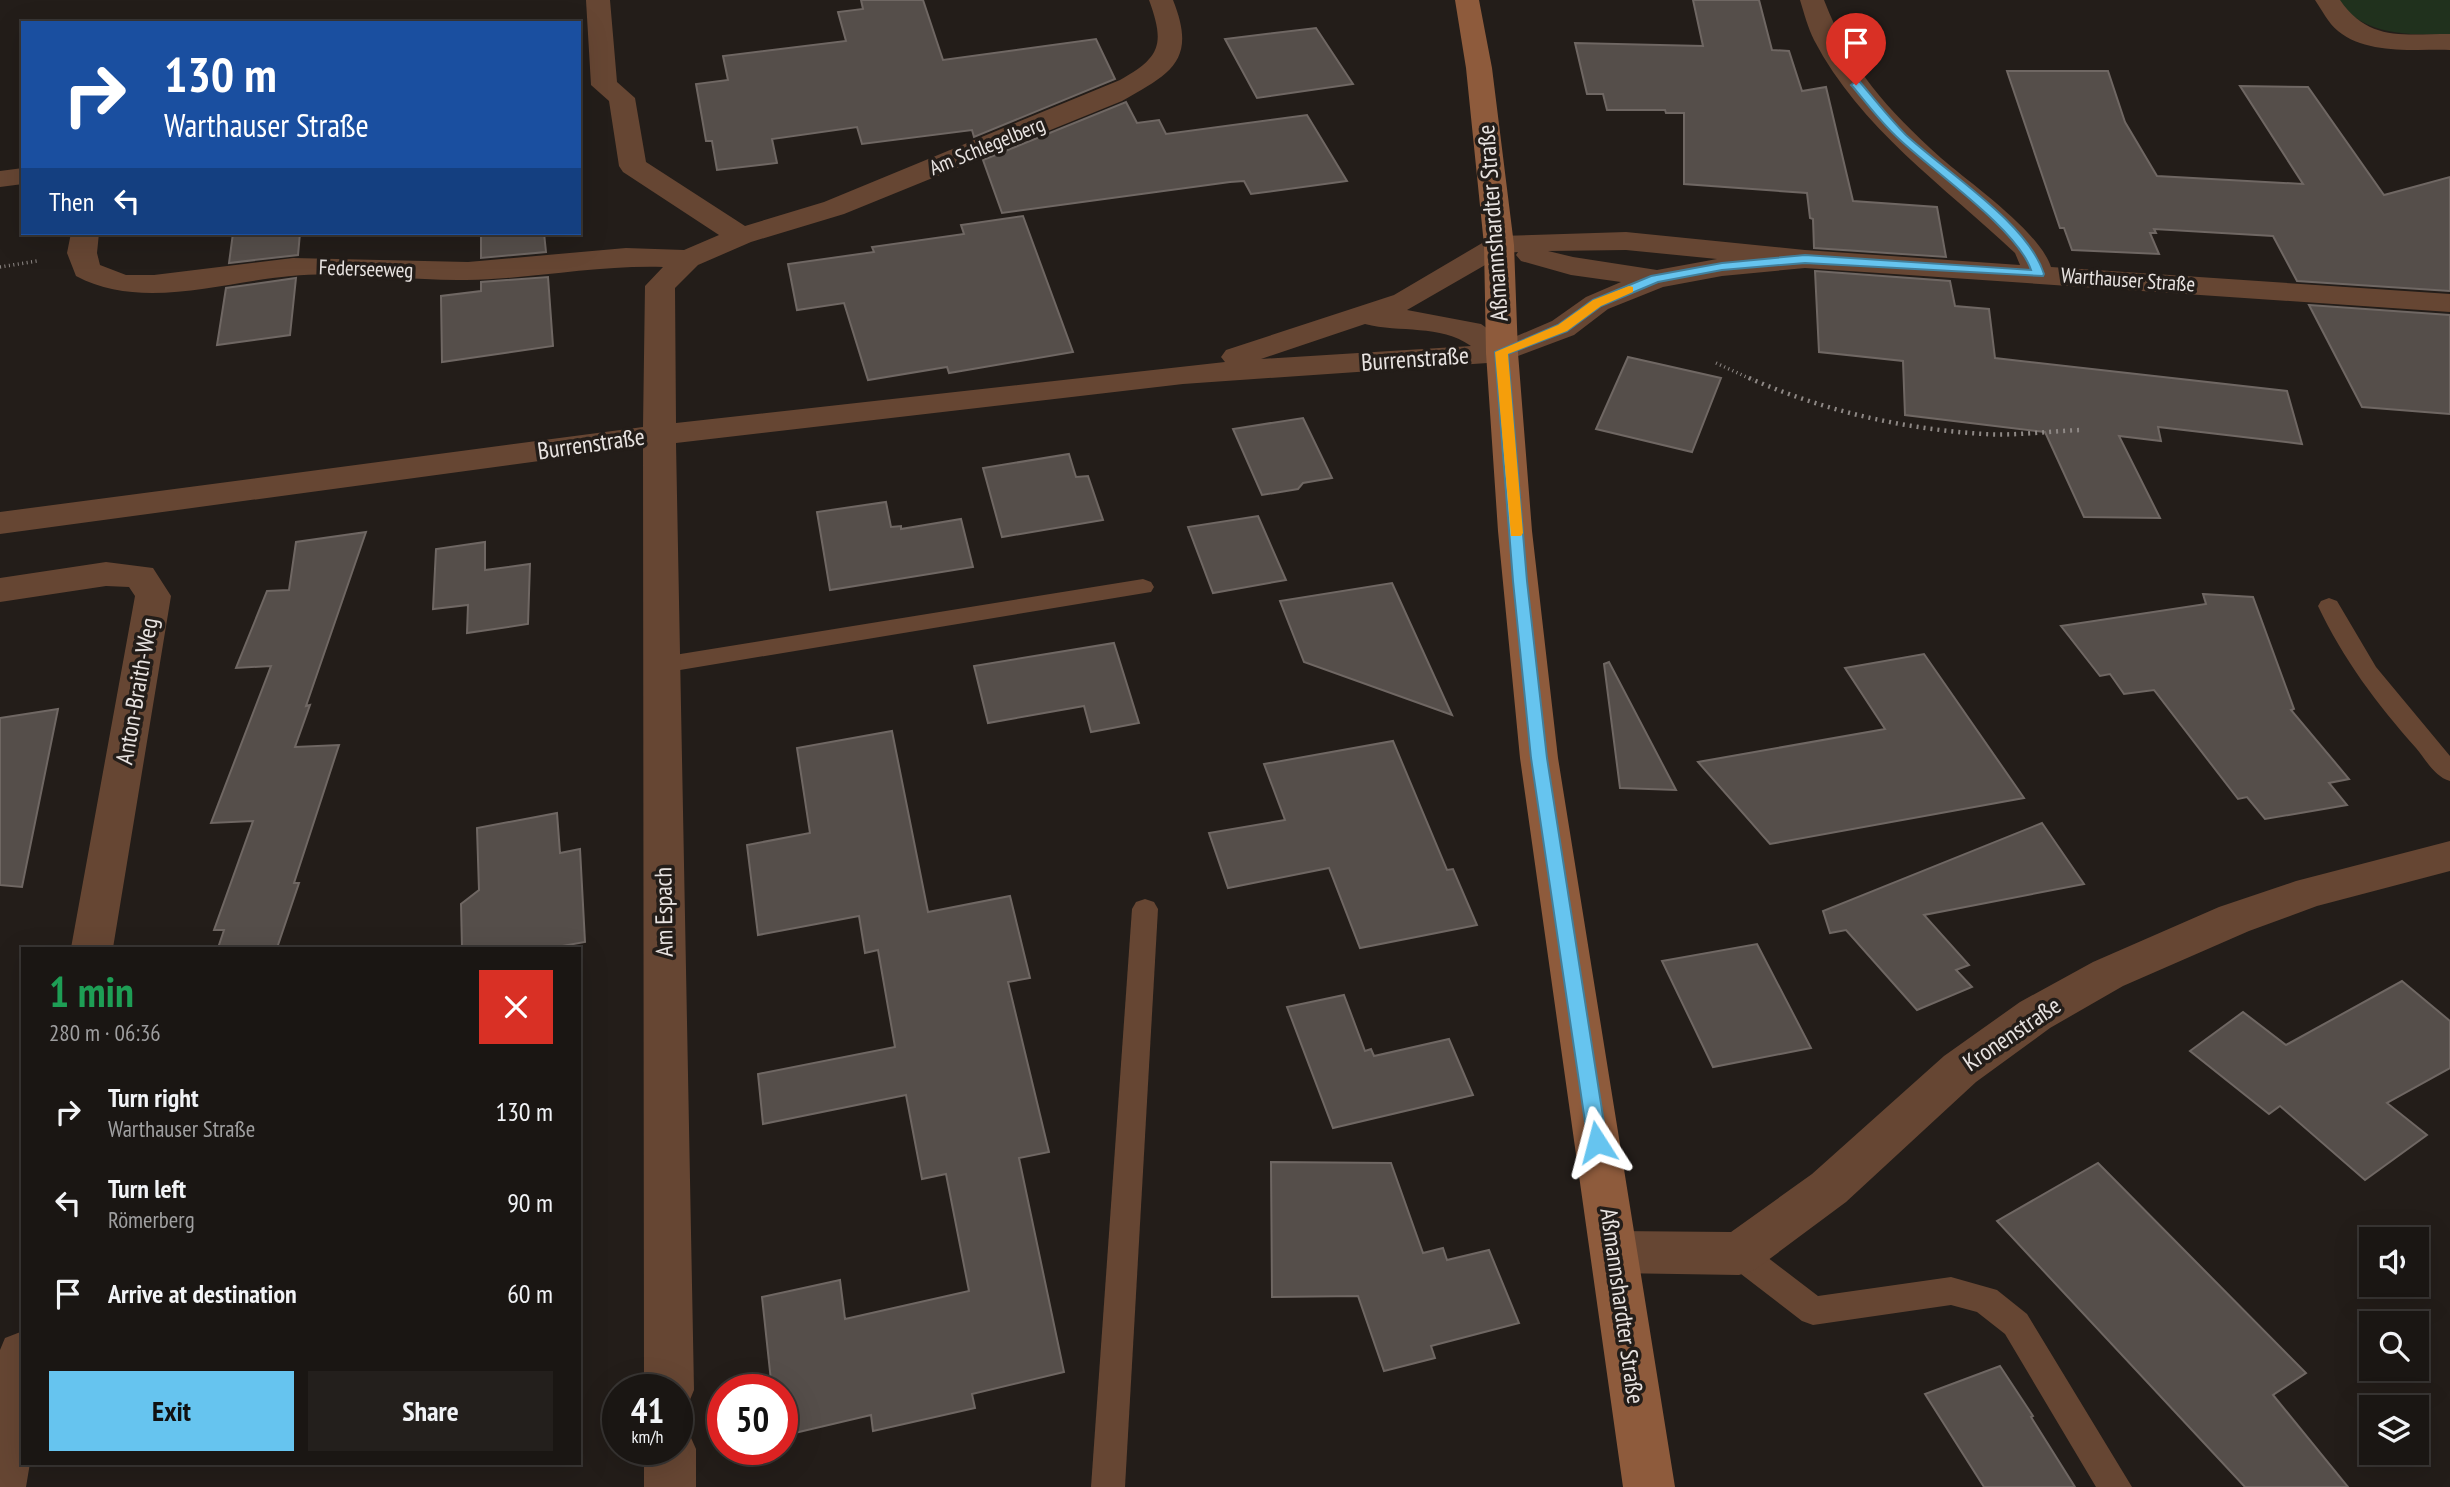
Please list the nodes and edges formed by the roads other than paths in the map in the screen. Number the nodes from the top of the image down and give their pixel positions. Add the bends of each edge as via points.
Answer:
1 (598, 0) edge
2 (1161, 0) edge
3 (1467, 0) edge
4 (1812, 0) edge
5 (2327, 0) edge
6 (2450, 42) edge
7 (21, 176) edge
8 (0, 179) edge
9 (85, 235) edge
10 (741, 236) junction
11 (1499, 245) junction
12 (688, 259) junction
13 (1805, 259) junction
14 (2038, 274) junction
15 (1655, 278) junction
16 (2450, 303) edge
17 (1364, 316) junction
18 (1502, 352) junction
19 (1183, 374) junction
20 (659, 435) junction
21 (0, 523) edge
22 (1143, 587) dead end
23 (0, 590) edge
24 (2329, 606) dead end
25 (662, 665) junction
26 (2450, 772) edge
27 (2450, 856) edge
28 (1145, 909) dead end
29 (92, 947) edge
30 (1614, 1252) junction
31 (1739, 1254) junction
32 (21, 1365) edge
33 (669, 1374) edge
34 (670, 1465) edge
35 (0, 1486) edge
36 (670, 1487) edge
37 (1108, 1487) edge
38 (1649, 1487) edge
39 (2115, 1487) edge

1 - 10 street via 604,85 622,98 633,166
2 - 10 street, Am Schlegelberg via 1172,27 1172,47 1149,75 1113,95 834,208
3 - 11 main road, Aßmannshardter Straße
4 - 14 street via 1830,46 1867,98 1901,136 2025,247
5 - 6 street via 2347,26 2369,37
7 - 8 street
9 - 12 street, Federseeweg via 82,253 87,270 126,284 293,267 468,271 626,257
10 - 12 street, Am Schlegelberg
11 - 13 street, Warthauser Straße via 1626,241
11 - 15 street via 1571,267
11 - 17 street, Burrenstraße via 1405,301
11 - 18 main road, Aßmannshardter Straße
12 - 20 street, Am Schlegelberg via 660,286
13 - 14 street, Warthauser Straße
13 - 15 street, Warthauser Straße
14 - 16 street, Warthauser Straße
15 - 18 street, Warthauser Straße via 1597,303 1563,328
17 - 18 street, Burrenstraße via 1471,331
17 - 19 street, Burrenstraße
18 - 19 street, Burrenstraße
18 - 30 main road, Aßmannshardter Straße via 1539,758
19 - 20 street, Burrenstraße
20 - 21 street, Burrenstraße
20 - 25 street, Am Espach
22 - 25 lane
23 - 29 street, Anton-Braith-Weg via 106,574 140,576 153,596
24 - 26 lane via 2364,672
25 - 33 street, Am Espach
27 - 31 street, Kronenstraße via 2311,892 2234,919 2108,974 2035,1015 1960,1069 1829,1188
28 - 37 lane
30 - 31 street
30 - 38 main road, Aßmannshardter Straße
31 - 39 lane via 1813,1311 1951,1291 1986,1300 2016,1324
32 - 35 street
34 - 36 street

